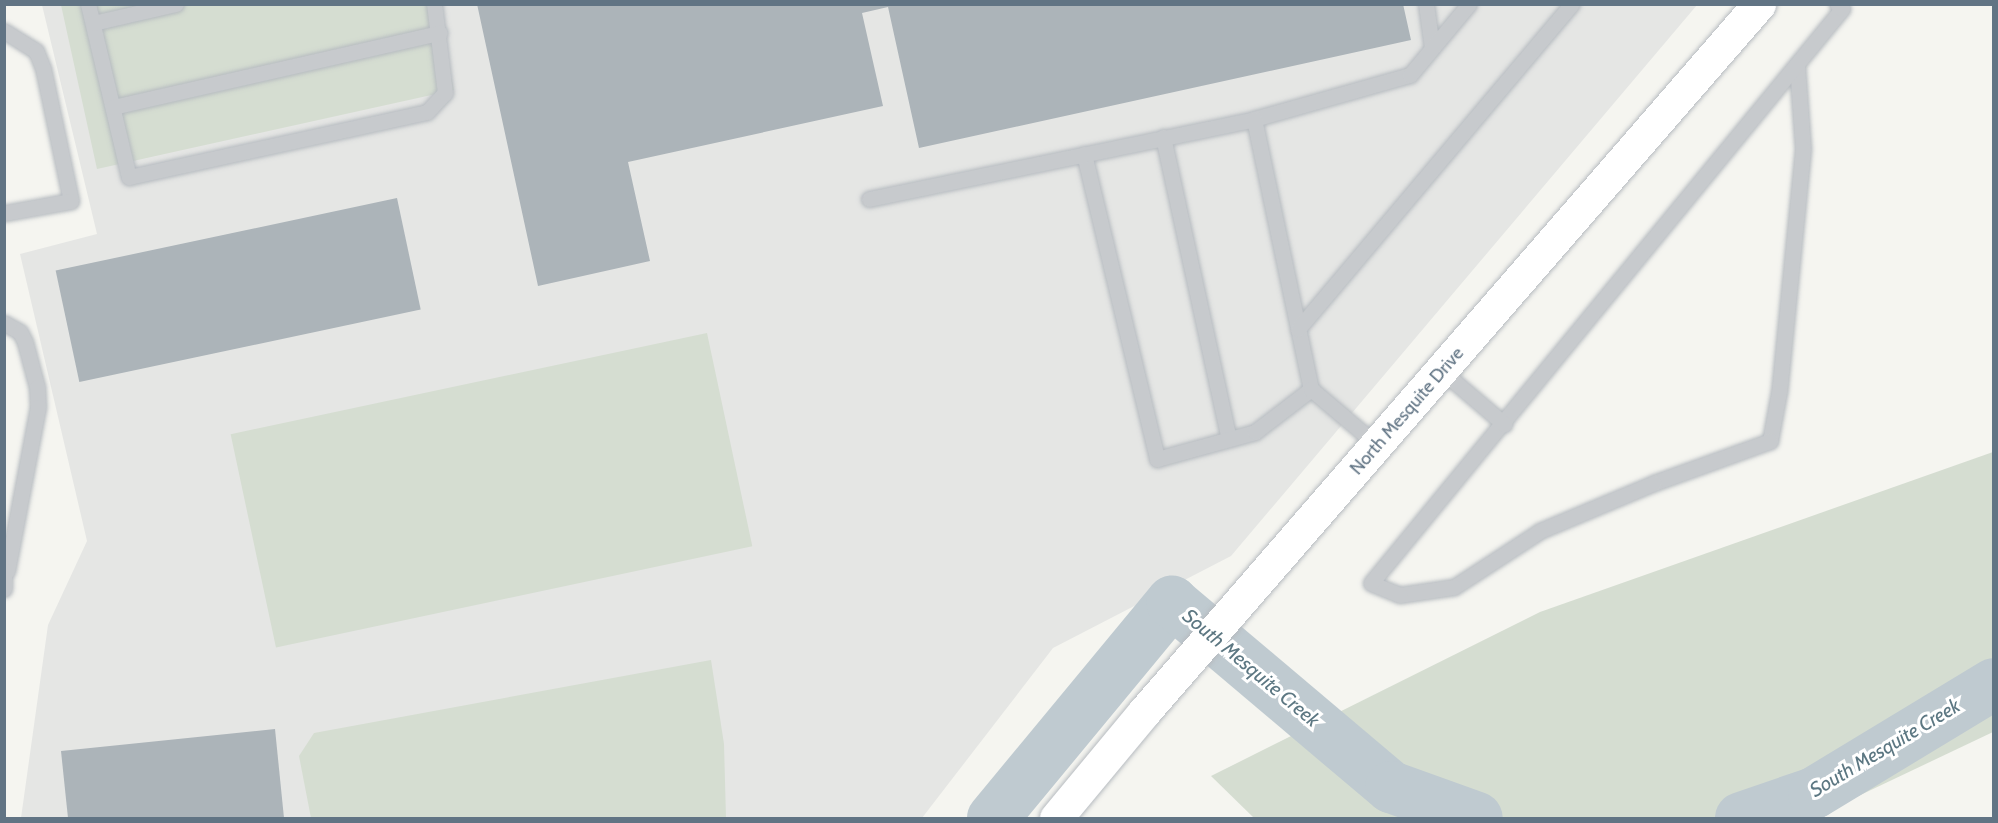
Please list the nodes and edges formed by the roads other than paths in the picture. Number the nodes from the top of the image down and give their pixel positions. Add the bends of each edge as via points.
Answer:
1 (88, 4) edge
2 (176, 4) edge
3 (434, 4) edge
4 (1426, 4) edge
5 (1469, 4) edge
6 (1572, 4) edge
7 (1759, 4) edge
8 (1837, 4) edge
9 (93, 23) junction
10 (4, 31) edge
11 (440, 33) junction
12 (1432, 48) junction
13 (1797, 65) junction
14 (113, 106) junction
15 (1254, 119) junction
16 (1163, 137) junction
17 (1084, 153) junction
18 (869, 199) dead end
19 (4, 213) edge
20 (4, 323) edge
21 (1298, 329) junction
22 (1442, 371) junction
23 (1311, 389) junction
24 (1504, 424) junction
25 (1228, 439) junction
26 (1377, 445) junction
27 (6, 571) edge
28 (4, 589) edge
29 (1056, 819) edge

1 - 9 lane
2 - 9 lane
3 - 11 lane
4 - 12 lane
5 - 12 lane
6 - 21 lane
7 - 22 street, North Mesquite Drive
8 - 13 lane via 1842,9
9 - 14 lane
10 - 19 lane via 36,51 43,68 70,201
11 - 14 lane
11 - 14 lane via 445,93 427,112 129,177
12 - 15 lane via 1410,75
13 - 24 lane
13 - 24 lane via 1803,149 1779,392 1770,441 1654,483 1540,531 1454,587 1400,595 1371,583
15 - 16 lane
15 - 21 lane
16 - 17 lane
16 - 25 lane
17 - 18 lane
17 - 25 lane via 1157,459
20 - 27 lane via 20,332 25,342 38,397
21 - 23 lane
22 - 24 lane
22 - 26 street, North Mesquite Drive
23 - 25 lane via 1255,432
23 - 26 lane
26 - 29 street, North Mesquite Drive
27 - 28 lane

